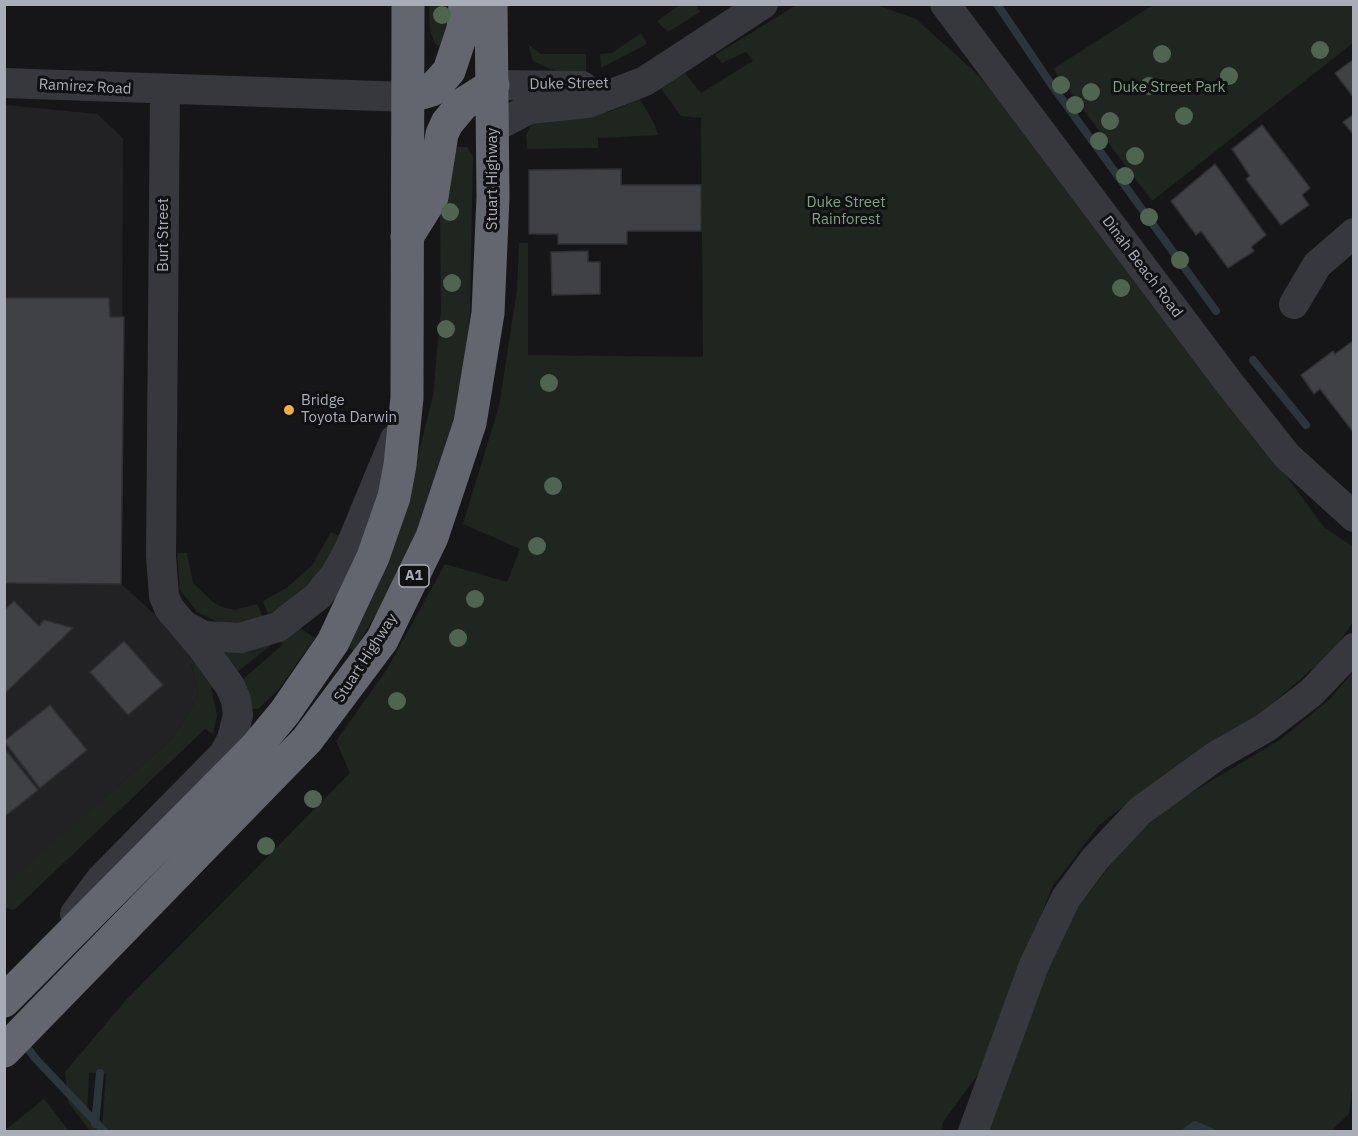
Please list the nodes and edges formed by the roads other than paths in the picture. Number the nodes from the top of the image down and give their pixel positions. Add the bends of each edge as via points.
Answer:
1 (408, 4) edge
2 (465, 4) edge
3 (491, 4) edge
4 (764, 4) edge
5 (945, 4) edge
6 (645, 81) junction
7 (4, 83) edge
8 (493, 85) junction
9 (165, 91) junction
10 (408, 97) junction
11 (493, 128) junction
12 (1353, 233) edge
13 (407, 237) junction
14 (1294, 304) dead end
15 (407, 398) junction
16 (1353, 517) edge
17 (177, 618) junction
18 (1353, 648) edge
19 (45, 958) junction
20 (10, 995) edge
21 (4, 1051) edge
22 (973, 1131) edge

1 - 10 highway
2 - 10 highway via 463,29 449,71 432,90
3 - 8 highway, Stuart Highway / A1
4 - 6 street, Duke Street
5 - 16 street, Dinah Beach Road via 1258,420 1287,456
6 - 8 street, Duke Street via 589,86
6 - 11 street, Duke Street via 588,104 528,110
7 - 9 street, Ramirez Road
8 - 11 highway, Stuart Highway / A1
8 - 13 highway via 463,104 447,123 432,197
9 - 10 street
9 - 17 street, Burt Street via 161,556 164,596
10 - 13 highway
11 - 21 highway, Stuart Highway / A1 via 491,284 479,382 453,480 432,537 382,640 307,740
12 - 14 street via 1317,264
13 - 15 highway
15 - 17 street via 371,501 340,567 318,596 278,627 240,638 204,636
15 - 19 highway via 400,465 388,517 333,642 256,747
17 - 19 street, Burt Street via 230,686 238,714 232,739 213,767 101,879
18 - 22 street via 1311,693 1140,811 1095,859 1066,898 1034,965
19 - 20 highway

